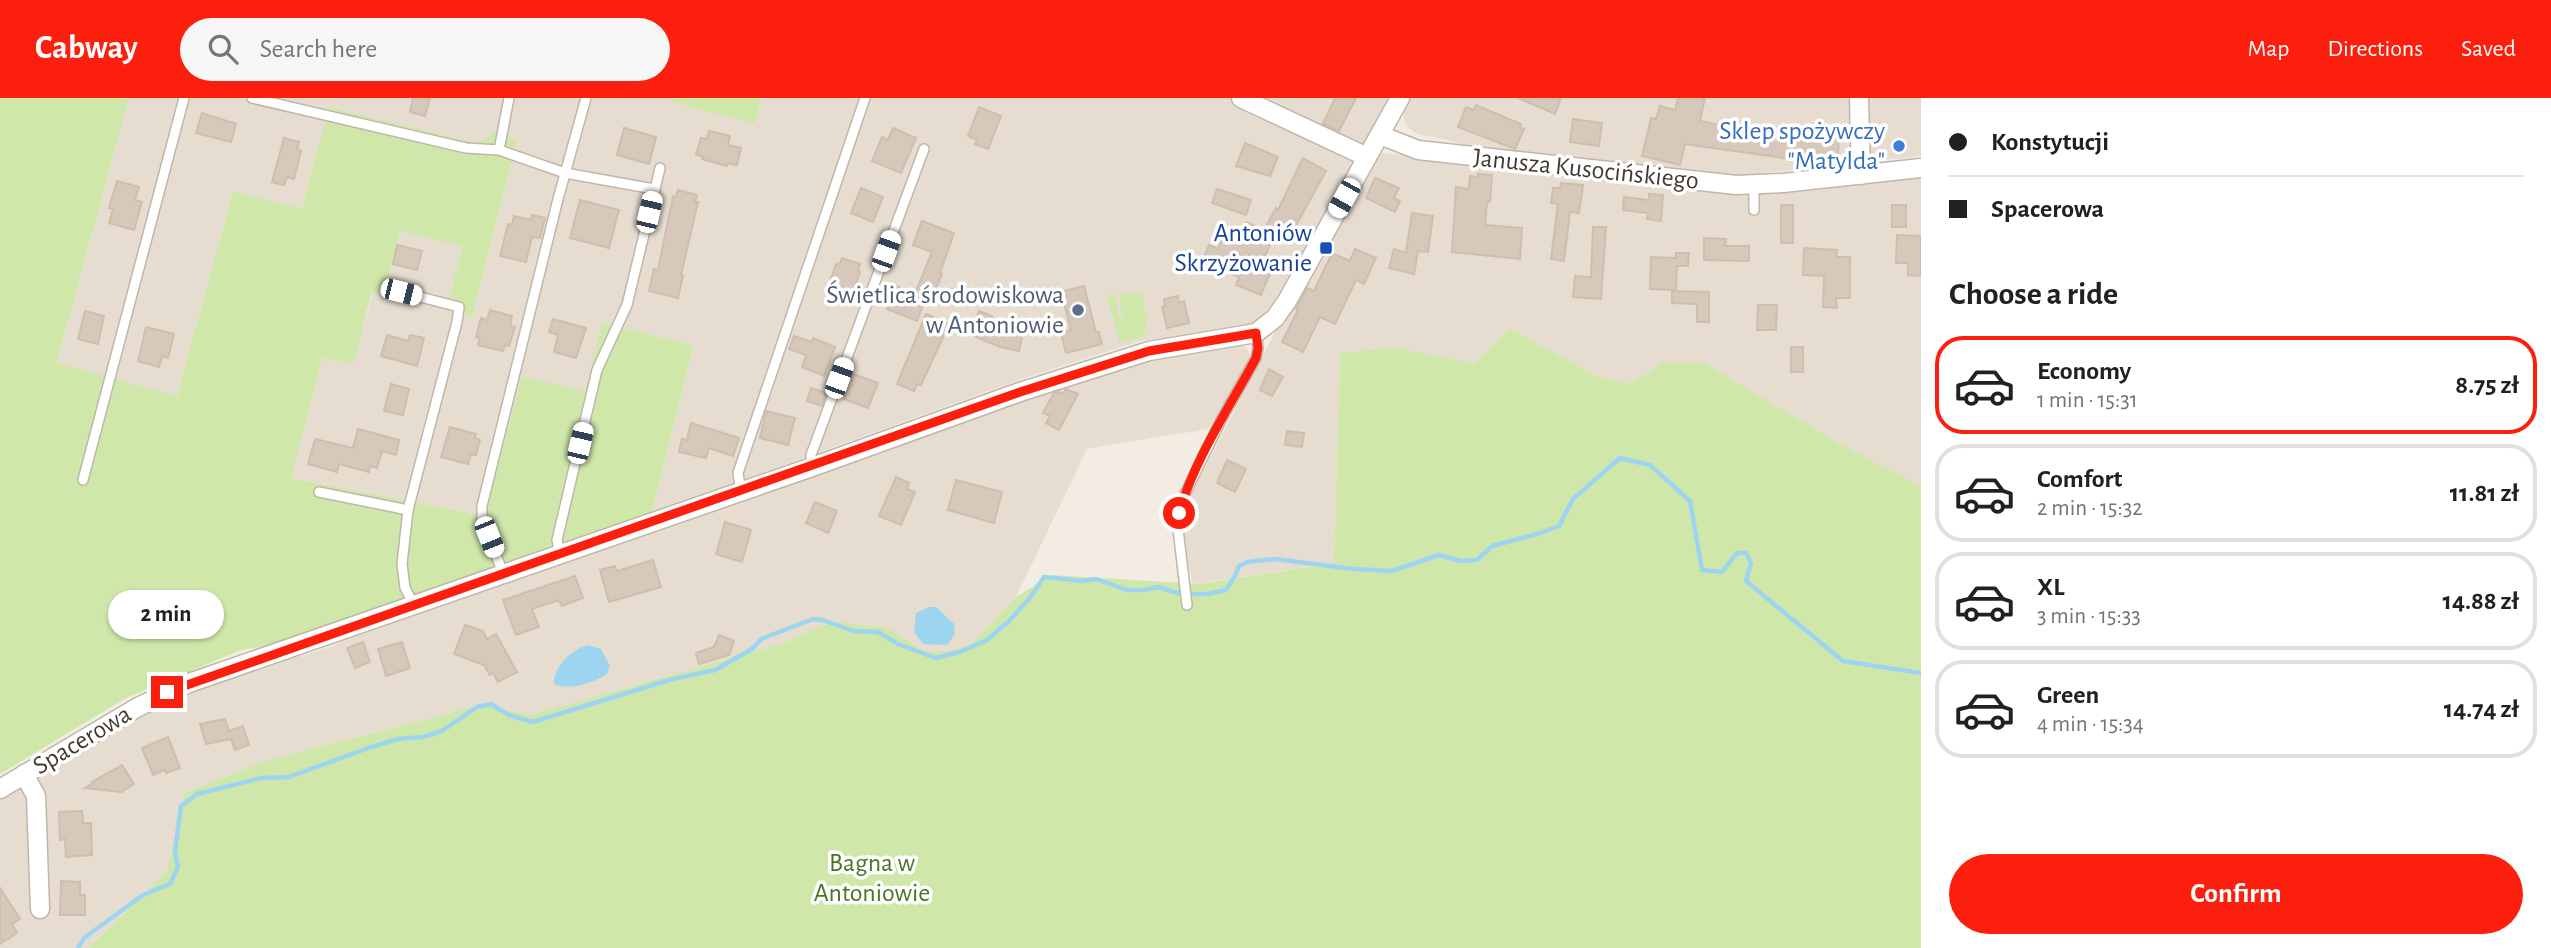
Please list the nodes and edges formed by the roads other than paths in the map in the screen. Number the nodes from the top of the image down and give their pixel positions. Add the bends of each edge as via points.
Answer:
1 (184, 98) edge
2 (252, 98) edge
3 (509, 98) edge
4 (586, 98) edge
5 (865, 98) edge
6 (1241, 98) edge
7 (1400, 98) edge
8 (1859, 98) edge
9 (1380, 135) junction
10 (923, 149) dead end
11 (499, 150) junction
12 (1367, 157) junction
13 (660, 168) dead end
14 (1921, 168) edge
15 (565, 173) junction
16 (1861, 174) junction
17 (1754, 185) junction
18 (654, 189) junction
19 (1754, 210) dead end
20 (401, 292) dead end
21 (1256, 333) junction
22 (812, 467) junction
23 (83, 480) dead end
24 (741, 491) junction
25 (319, 492) dead end
26 (408, 510) junction
27 (560, 554) junction
28 (503, 573) junction
29 (1187, 605) dead end
30 (414, 606) junction
31 (24, 775) junction
32 (0, 789) edge
33 (40, 909) dead end

1 - 23 lane
2 - 11 lane via 466,148
3 - 11 lane
4 - 15 lane
5 - 24 lane via 738,473
6 - 12 street
7 - 9 street
8 - 16 street
9 - 12 street
9 - 17 street, Janusza Kusocińskiego via 1425,151
10 - 22 lane via 811,455
11 - 15 lane
12 - 21 street via 1283,308
13 - 18 lane
14 - 16 street, Janusza Kusocińskiego
15 - 18 lane
15 - 28 lane via 482,506 482,519
16 - 17 street, Janusza Kusocińskiego
17 - 19 lane
18 - 27 lane via 627,305 597,370 557,540
20 - 26 lane via 459,307
21 - 22 street, Spacerowa via 1129,356
21 - 29 lane via 1256,358 1222,418 1179,513
22 - 24 street, Spacerowa
24 - 27 street, Spacerowa
25 - 26 lane
26 - 30 lane via 402,564 405,588
27 - 28 street, Spacerowa
28 - 30 street, Spacerowa
30 - 31 street, Spacerowa via 167,692
31 - 32 street, Spacerowa
31 - 33 street via 36,796

